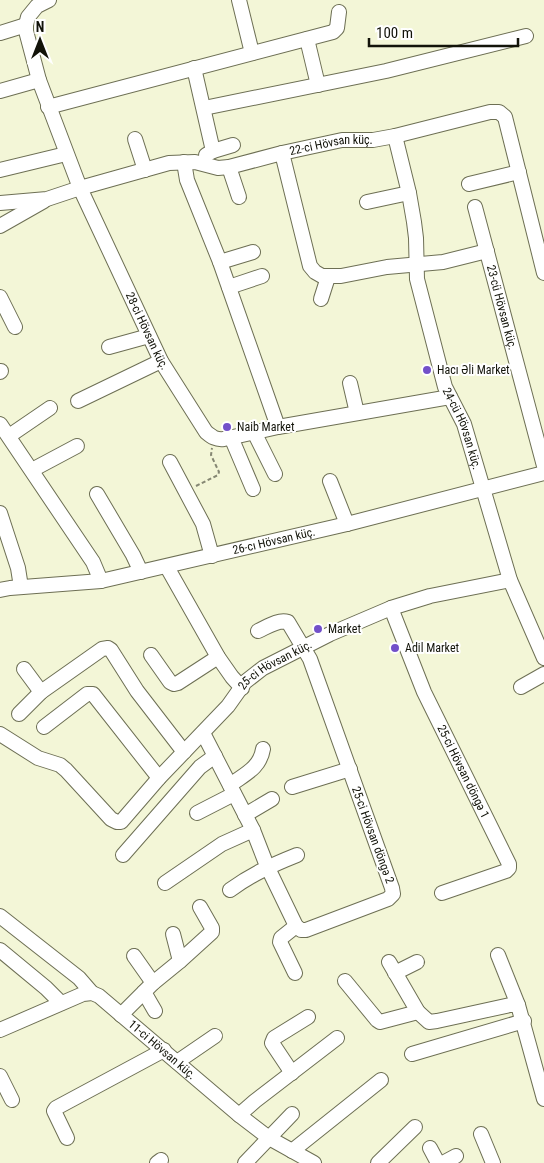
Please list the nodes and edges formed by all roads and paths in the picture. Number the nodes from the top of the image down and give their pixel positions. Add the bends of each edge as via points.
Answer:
1 (49, 0) edge
2 (238, 0) edge
3 (339, 12) dead end
4 (26, 25) junction
5 (0, 33) edge
6 (526, 36) dead end
7 (307, 39) junction
8 (252, 53) junction
9 (194, 68) junction
10 (38, 80) junction
11 (318, 85) junction
12 (0, 91) edge
13 (48, 107) junction
14 (204, 108) junction
15 (395, 136) junction
16 (135, 139) dead end
17 (233, 145) dead end
18 (213, 151) junction
19 (282, 153) junction
20 (66, 154) junction
21 (190, 162) junction
22 (229, 167) junction
23 (0, 170) edge
24 (145, 170) junction
25 (519, 172) junction
26 (469, 184) dead end
27 (80, 188) junction
28 (409, 193) junction
29 (239, 197) dead end
30 (47, 199) junction
31 (367, 202) dead end
32 (0, 203) edge
33 (475, 206) dead end
34 (0, 226) edge
35 (487, 251) junction
36 (253, 252) dead end
37 (220, 262) junction
38 (416, 264) junction
39 (544, 273) edge
40 (262, 276) dead end
41 (328, 277) junction
42 (229, 287) junction
43 (0, 297) edge
44 (321, 299) dead end
45 (15, 328) dead end
46 (149, 336) junction
47 (109, 348) dead end
48 (161, 360) junction
49 (350, 383) dead end
50 (450, 397) junction
51 (78, 401) dead end
52 (50, 408) dead end
53 (357, 413) junction
54 (0, 424) edge
55 (278, 427) junction
56 (254, 432) junction
57 (9, 436) junction
58 (224, 438) junction
59 (77, 446) dead end
60 (170, 462) dead end
61 (544, 466) edge
62 (32, 470) junction
63 (544, 473) edge
64 (275, 474) dead end
65 (330, 481) dead end
66 (253, 489) dead end
67 (484, 490) junction
68 (185, 491) junction
69 (97, 494) dead end
70 (0, 514) edge
71 (347, 524) junction
72 (212, 556) junction
73 (167, 567) junction
74 (140, 572) junction
75 (510, 580) junction
76 (101, 581) junction
77 (22, 587) junction
78 (0, 590) edge
79 (391, 608) junction
80 (258, 631) dead end
81 (303, 647) junction
82 (151, 655) dead end
83 (218, 657) junction
84 (544, 658) edge
85 (24, 669) dead end
86 (544, 674) edge
87 (521, 687) dead end
88 (242, 688) junction
89 (41, 692) junction
90 (19, 714) dead end
91 (44, 727) dead end
92 (203, 733) junction
93 (0, 734) edge
94 (263, 749) dead end
95 (184, 752) junction
96 (215, 756) junction
97 (350, 769) junction
98 (159, 778) junction
99 (292, 787) dead end
100 (232, 789) junction
101 (272, 799) dead end
102 (197, 813) dead end
103 (245, 815) junction
104 (253, 830) junction
105 (297, 855) dead end
106 (123, 856) dead end
107 (267, 866) junction
108 (165, 883) dead end
109 (230, 890) dead end
110 (442, 892) dead end
111 (200, 907) dead end
112 (0, 916) edge
113 (296, 926) junction
114 (172, 934) dead end
115 (0, 950) edge
116 (498, 955) dead end
117 (134, 956) dead end
118 (180, 962) junction
119 (417, 962) dead end
120 (295, 973) dead end
121 (345, 982) dead end
122 (148, 987) junction
123 (92, 993) junction
124 (61, 1003) junction
125 (518, 1005) junction
126 (155, 1011) dead end
127 (418, 1012) junction
128 (121, 1015) junction
129 (308, 1017) dead end
130 (524, 1020) junction
131 (0, 1030) edge
132 (215, 1036) dead end
133 (337, 1038) dead end
134 (164, 1050) junction
135 (412, 1054) dead end
136 (177, 1062) junction
137 (292, 1073) junction
138 (0, 1076) edge
139 (381, 1080) dead end
140 (544, 1099) edge
141 (12, 1100) dead end
142 (292, 1114) dead end
143 (239, 1116) junction
144 (415, 1127) dead end
145 (481, 1134) dead end
146 (67, 1138) dead end
147 (269, 1138) junction
148 (430, 1148) dead end
149 (292, 1151) junction
150 (456, 1156) dead end
151 (245, 1163) edge
152 (314, 1163) edge
153 (378, 1163) edge
154 (438, 1163) edge
155 (443, 1163) edge
156 (493, 1163) edge

1 - 4 street via 37,6
2 - 8 street
3 - 7 street via 337,28 333,32
4 - 5 street
4 - 10 street, 28-ci Hövsan küç.
6 - 11 street
7 - 8 street
7 - 11 street
8 - 9 street
9 - 13 street
9 - 14 street
10 - 12 street
10 - 13 street, 28-ci Hövsan küç.
11 - 14 street
13 - 20 street, 28-ci Hövsan küç.
14 - 18 street
15 - 19 street, 22-ci Hövsan küç. via 342,140
15 - 25 street, 22-ci Hövsan küç. via 500,112 505,117
15 - 28 street, 24-cü Hövsan küç.
16 - 24 street
17 - 18 street
18 - 21 street
19 - 22 street, 22-ci Hövsan küç.
19 - 41 street via 310,266 315,272
20 - 23 street
20 - 27 street, 28-ci Hövsan küç.
21 - 22 street, 22-ci Hövsan küç.
21 - 24 street, 22-ci Hövsan küç. via 169,163
21 - 37 street via 187,180
22 - 29 street
24 - 27 street, 22-ci Hövsan küç.
25 - 26 street
25 - 39 street, 22-ci Hövsan küç.
27 - 30 street, 22-ci Hövsan küç.
27 - 46 street, 28-ci Hövsan küç.
28 - 31 street
28 - 38 street, 24-cü Hövsan küç. via 416,238
30 - 32 street, 22-ci Hövsan küç.
30 - 34 street
33 - 35 street, 23-cü Hövsan küç.
35 - 38 street via 443,262
35 - 61 street, 23-cü Hövsan küç.
36 - 37 street
37 - 42 street
38 - 41 street
38 - 50 street, 24-cü Hövsan küç. via 417,279
40 - 42 street
41 - 44 street
42 - 55 street
43 - 45 street
46 - 47 street
46 - 48 street, 28-ci Hövsan küç.
48 - 51 street
48 - 58 street, 28-ci Hövsan küç. via 206,432
49 - 53 street
50 - 53 street
50 - 67 street, 24-cü Hövsan küç. via 462,419
52 - 57 street
53 - 55 street
54 - 57 street
55 - 56 street
56 - 58 street
56 - 64 street
57 - 62 street
58 - 66 street
58 - 68 path via 213,446 211,455 218,474
59 - 62 street
60 - 68 street
62 - 76 street via 93,562
63 - 67 street, 26-cı Hövsan küç.
65 - 71 street
67 - 71 street, 26-cı Hövsan küç.
67 - 75 street, 24-cü Hövsan küç.
68 - 72 street via 203,524
69 - 74 street
70 - 77 street
71 - 72 street, 26-cı Hövsan küç.
72 - 73 street, 26-cı Hövsan küç.
73 - 74 street, 26-cı Hövsan küç.
73 - 83 street
74 - 76 street, 26-cı Hövsan küç.
75 - 79 street, 25-ci Hövsan küç. via 430,596
75 - 84 street, 24-cü Hövsan küç.
76 - 77 street, 26-cı Hövsan küç.
77 - 78 street, 26-cı Hövsan küç.
79 - 81 street, 25-ci Hövsan küç.
79 - 110 street, 25-ci Hövsan döngə 1 via 424,692 509,864 506,872
80 - 81 street, 25-ci Hövsan döngə 2 via 284,620
81 - 88 street, 25-ci Hövsan küç. via 257,672
81 - 97 street, 25-ci Hövsan döngə 2
82 - 83 street via 174,684
83 - 88 street
85 - 89 street
86 - 87 street
88 - 92 street, 25-ci Hövsan küç.
89 - 90 street
89 - 95 street via 102,648 108,648
91 - 98 street via 87,694 93,694
92 - 95 street, 25-ci Hövsan küç.
92 - 96 street
93 - 98 street, 25-ci Hövsan küç. via 38,758 66,770 117,822 121,822
94 - 100 street via 258,765
95 - 98 street, 25-ci Hövsan küç.
96 - 100 street
96 - 106 street via 200,768
97 - 99 street
97 - 113 street, 25-ci Hövsan döngə 2 via 393,894 388,899 306,930
100 - 102 street
100 - 103 street
101 - 103 street
103 - 104 street
104 - 107 street
104 - 108 street via 222,844
105 - 107 street
107 - 109 street
107 - 113 street
111 - 118 street via 212,932
112 - 123 street, 11-ci Hövsan küç. via 79,978
113 - 120 street via 280,942
114 - 118 street
115 - 124 street
116 - 125 street
117 - 122 street
118 - 122 street
119 - 127 street via 392,968
121 - 127 street via 380,1022
122 - 126 street
122 - 128 street
123 - 124 street
123 - 128 street, 11-ci Hövsan küç.
124 - 131 street
125 - 127 street via 429,1022
125 - 130 street
128 - 134 street, 11-ci Hövsan küç.
129 - 137 street via 274,1038 272,1043
130 - 135 street
130 - 140 street
132 - 136 street
133 - 137 street
134 - 136 street, 11-ci Hövsan küç.
134 - 146 street via 56,1108 55,1116
136 - 143 street, 11-ci Hövsan küç.
137 - 143 street
138 - 141 street
139 - 149 street
142 - 147 street
143 - 147 street, 11-ci Hövsan küç.
144 - 153 street
145 - 156 street
147 - 149 street, 11-ci Hövsan küç.
147 - 151 street
148 - 154 street
149 - 152 street, 11-ci Hövsan küç.
150 - 155 street

